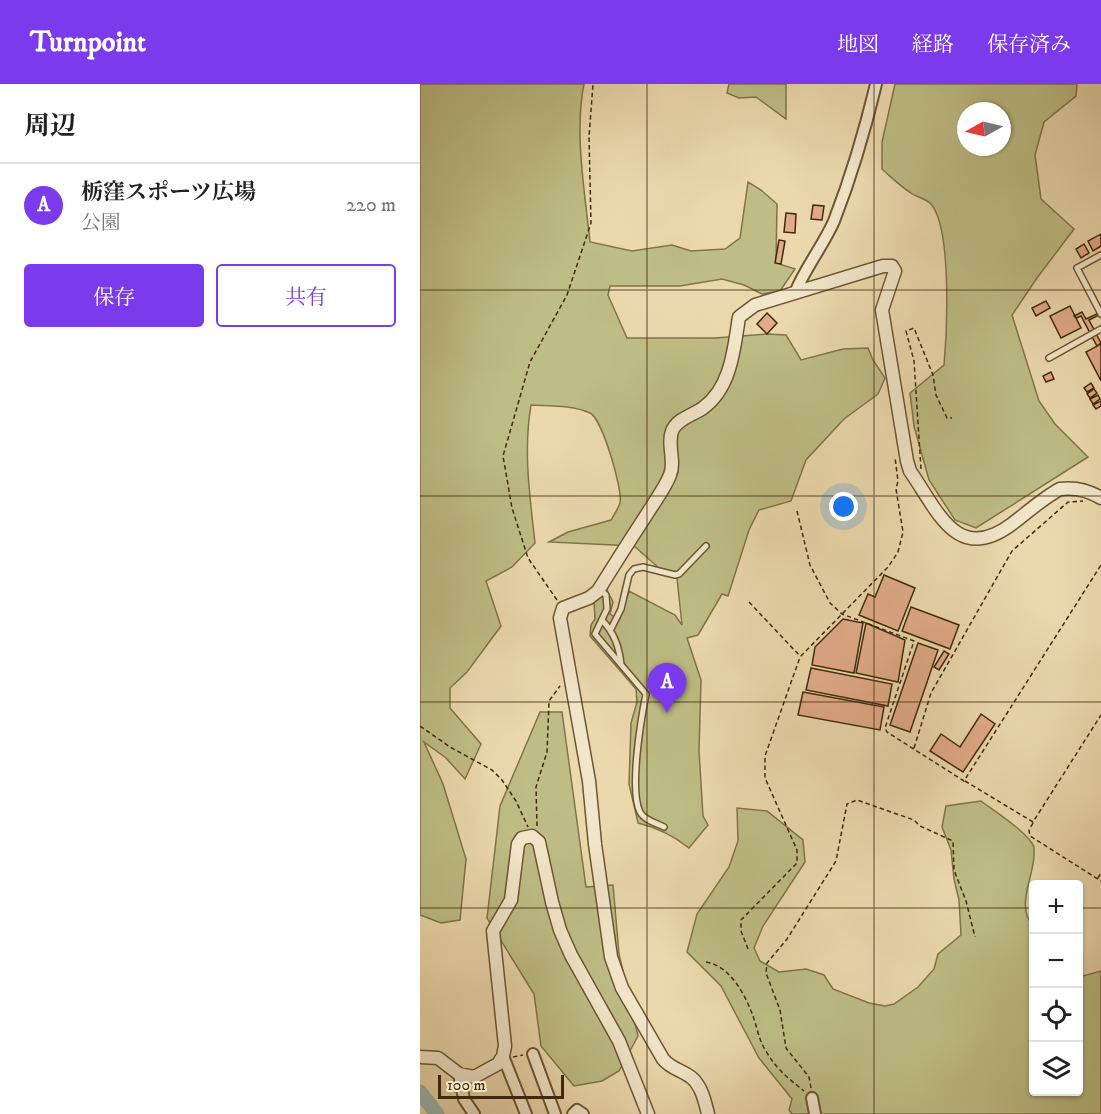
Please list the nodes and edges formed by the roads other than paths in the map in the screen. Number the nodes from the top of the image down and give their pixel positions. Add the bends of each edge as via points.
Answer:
1 (876, 84) edge
2 (1101, 255) edge
3 (795, 293) junction
4 (1101, 314) edge
5 (1101, 329) edge
6 (1048, 358) dead end
7 (1101, 498) edge
8 (706, 546) dead end
9 (599, 589) junction
10 (602, 620) junction
11 (611, 629) junction
12 (621, 665) junction
13 (664, 827) dead end
14 (532, 1054) road end
15 (420, 1056) edge
16 (504, 1057) junction
17 (459, 1074) junction
18 (812, 1098) road end
19 (474, 1114) edge
20 (526, 1114) edge
21 (555, 1114) edge
22 (573, 1114) edge
23 (583, 1114) edge
24 (647, 1114) edge
25 (708, 1114) edge
26 (814, 1114) edge

1 - 3 street via 834,221
2 - 4 lane via 1077,268
3 - 7 street via 892,266 895,271 882,310 907,461 910,471 957,535 979,540 998,534 1060,489 1083,489
3 - 9 street via 755,305 739,317 722,387 708,404 674,429 672,472
5 - 6 lane
8 - 11 lane via 679,574 634,568
9 - 10 lane via 608,601
9 - 25 street via 589,598 563,608 560,618 589,781 607,940 628,1001 663,1059 671,1068 692,1078 702,1092
10 - 11 lane
10 - 12 lane via 595,634
11 - 12 lane
12 - 13 lane via 646,694 636,772 640,813
14 - 21 street
15 - 17 street via 438,1058
16 - 17 street via 480,1075
16 - 20 street
16 - 24 street via 493,931 511,900 518,844 522,838 532,836 539,842 552,902 571,955 619,1041
17 - 19 street via 464,1099
18 - 26 street
22 - 23 street via 577,1110

